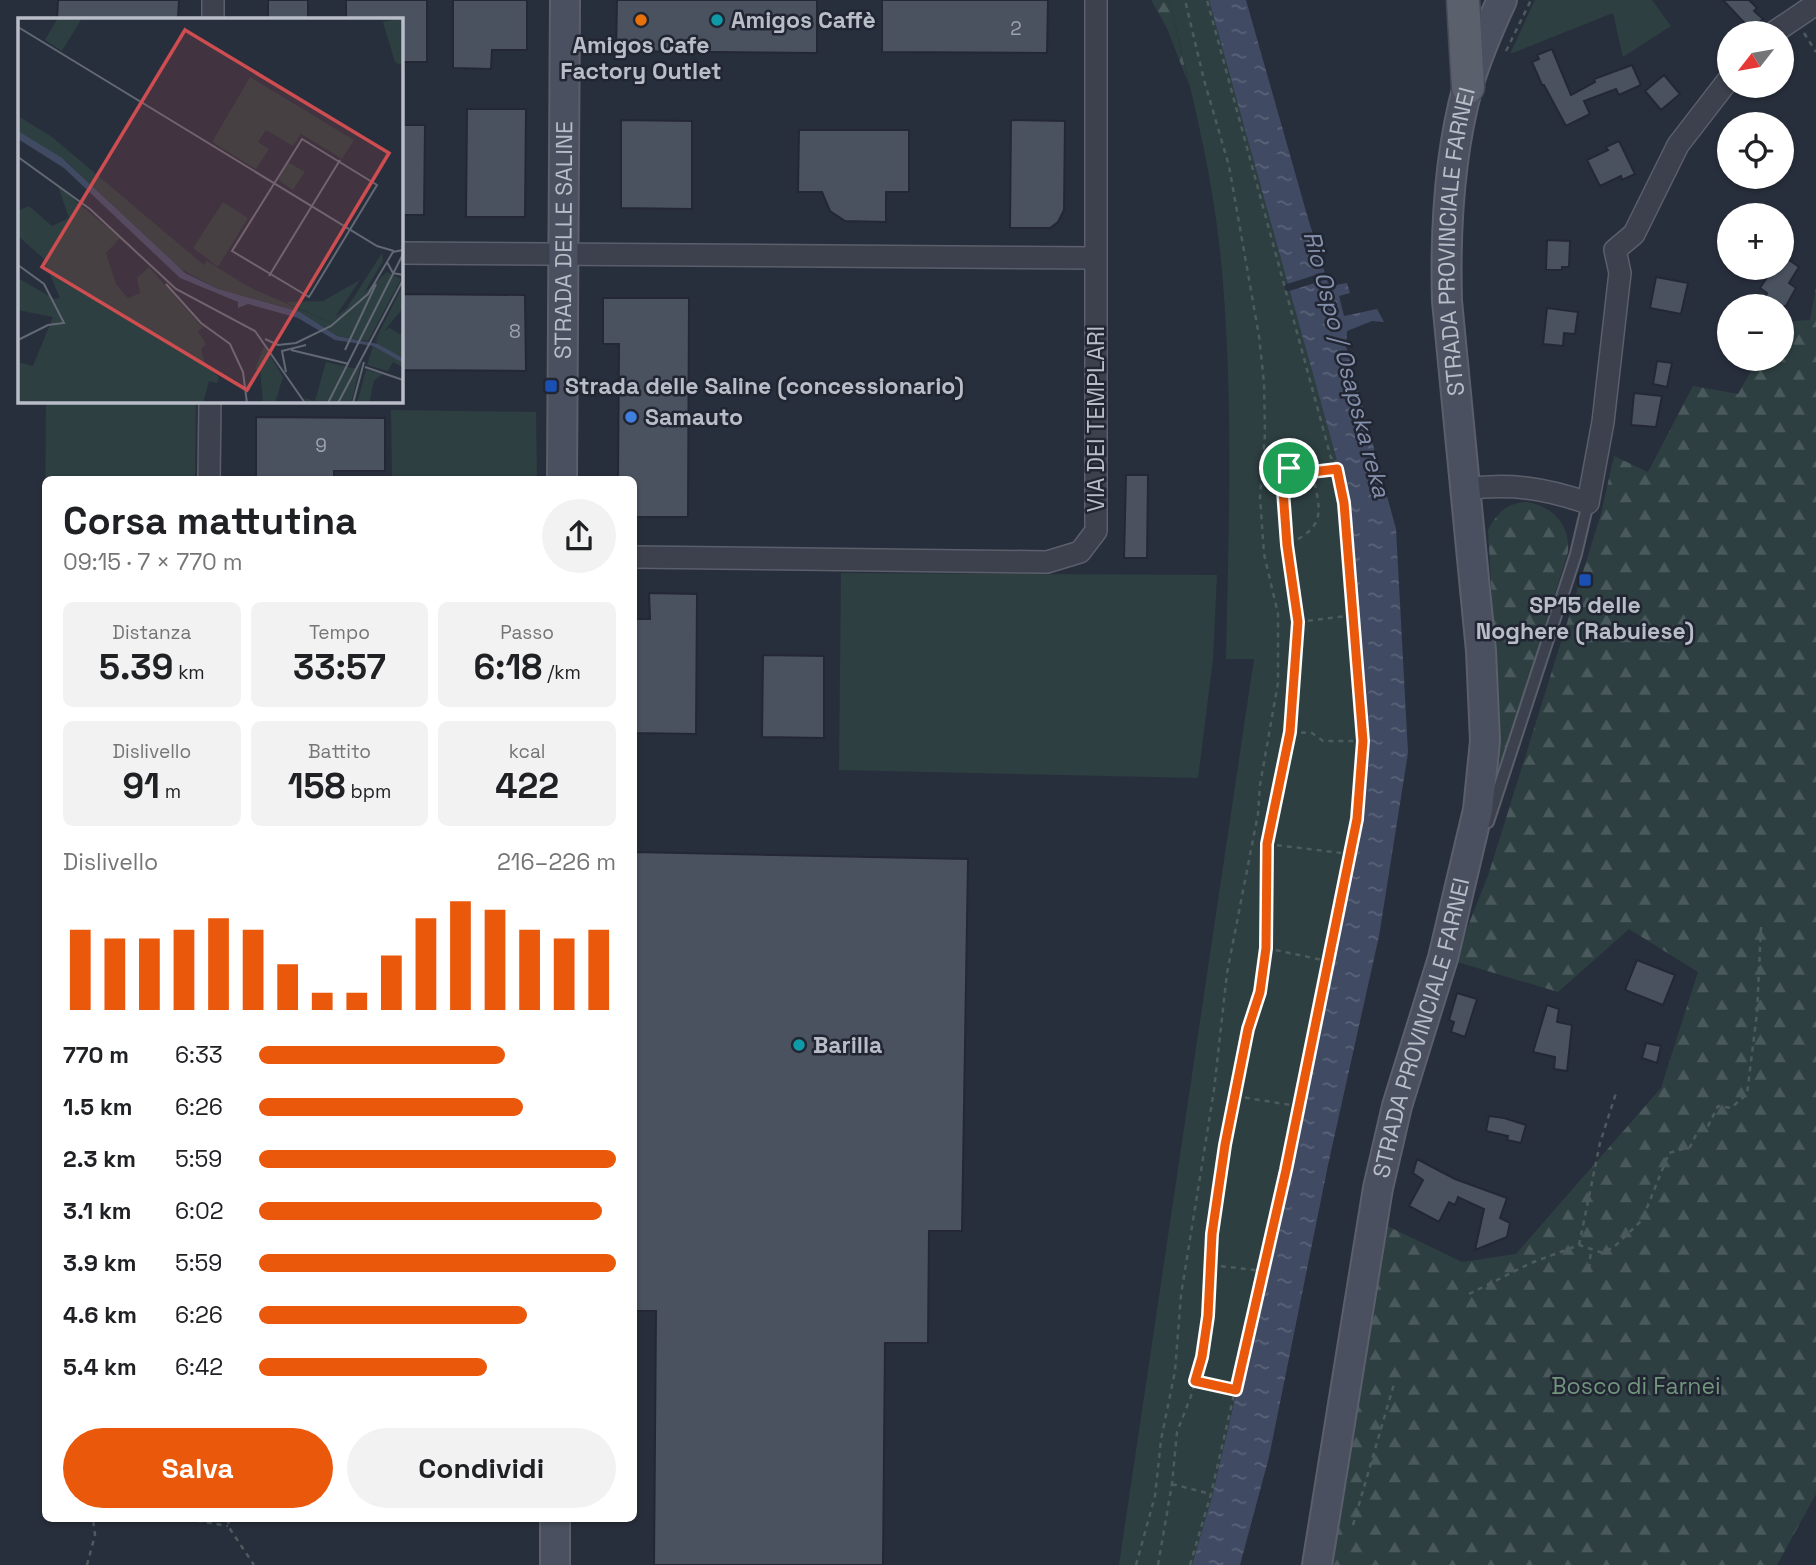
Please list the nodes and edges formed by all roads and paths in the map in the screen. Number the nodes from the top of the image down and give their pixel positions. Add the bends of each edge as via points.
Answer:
1 (213, 0) edge
2 (565, 0) edge
3 (1096, 0) edge
4 (1185, 0) edge
5 (1207, 0) edge
6 (1463, 0) edge
7 (1502, 0) edge
8 (1531, 0) edge
9 (1816, 4) edge
10 (213, 18) edge
11 (1791, 21) edge
12 (1504, 56) dead end
13 (1468, 87) junction
14 (1717, 95) edge
15 (402, 253) edge
16 (563, 254) junction
17 (1096, 258) junction
18 (210, 402) edge
19 (1337, 469) junction
20 (1312, 472) junction
21 (209, 476) edge
22 (562, 476) edge
23 (1465, 489) junction
24 (1588, 503) junction
25 (1287, 545) junction
26 (637, 557) edge
27 (1354, 615) junction
28 (1298, 622) junction
29 (1290, 732) junction
30 (1363, 741) junction
31 (1267, 844) junction
32 (1350, 854) junction
33 (1460, 890) junction
34 (1761, 927) dead end
35 (1266, 948) junction
36 (1327, 961) junction
37 (1616, 1093) dead end
38 (1234, 1096) junction
39 (1297, 1106) junction
40 (1579, 1245) junction
41 (1591, 1250) junction
42 (1210, 1265) junction
43 (1589, 1269) dead end
44 (1263, 1271) junction
45 (1468, 1294) dead end
46 (1195, 1381) junction
47 (1394, 1384) dead end
48 (1236, 1390) junction
49 (1172, 1484) junction
50 (1211, 1494) junction
51 (93, 1522) edge
52 (200, 1522) edge
53 (229, 1522) edge
54 (555, 1522) edge
55 (1353, 1525) dead end
56 (228, 1526) junction
57 (87, 1565) edge
58 (254, 1565) edge
59 (555, 1565) edge
60 (1136, 1565) edge
61 (1158, 1565) edge
62 (1190, 1565) edge
63 (1317, 1565) edge

1 - 10 street
2 - 16 main road, STRADA DELLE SALINE
3 - 17 street, VIA DEI TEMPLARI
4 - 60 path via 1229,166 1259,335 1265,434 1260,496 1265,554 1279,614 1278,683 1227,973 1155,1496
5 - 19 path
6 - 13 main road
7 - 13 main road, STRADA PROVINCIALE FARNEI
8 - 12 path
9 - 11 street
13 - 23 main road, STRADA PROVINCIALE FARNEI via 1446,244
14 - 24 street via 1678,145 1634,234 1615,250 1620,273 1603,422
15 - 16 street
16 - 17 street
16 - 22 main road, STRADA DELLE SALINE
17 - 26 street, VIA DEI TEMPLARI via 1096,531 1080,552 1046,562
18 - 21 street
19 - 20 path
19 - 27 path
20 - 25 path via 1317,523 1310,533
20 - 25 path via 1289,468 1282,477
23 - 24 street via 1496,485 1551,490
23 - 33 main road, STRADA PROVINCIALE FARNEI via 1485,741 1478,810
24 - 33 lane via 1513,749
25 - 28 path
27 - 28 path
27 - 30 path
28 - 29 path
29 - 30 path via 1312,733 1323,741
29 - 31 path
30 - 32 path
31 - 32 path
31 - 35 path
32 - 36 path
33 - 63 main road, STRADA PROVINCIALE FARNEI via 1378,1188
34 - 41 path via 1747,1094 1731,1108 1718,1105 1690,1147 1669,1153 1642,1220 1615,1247 1603,1254
35 - 36 path
35 - 38 path
36 - 39 path
37 - 40 path via 1600,1143
38 - 39 path
38 - 42 path
39 - 44 path
40 - 41 path
40 - 45 path
41 - 43 path
42 - 44 path
42 - 46 path via 1208,1316
44 - 48 path
46 - 48 path
46 - 49 path via 1177,1432
47 - 55 path
48 - 50 path
49 - 50 path
49 - 61 path
50 - 62 path
51 - 57 path
52 - 56 path
53 - 56 path
54 - 59 main road
56 - 58 path

